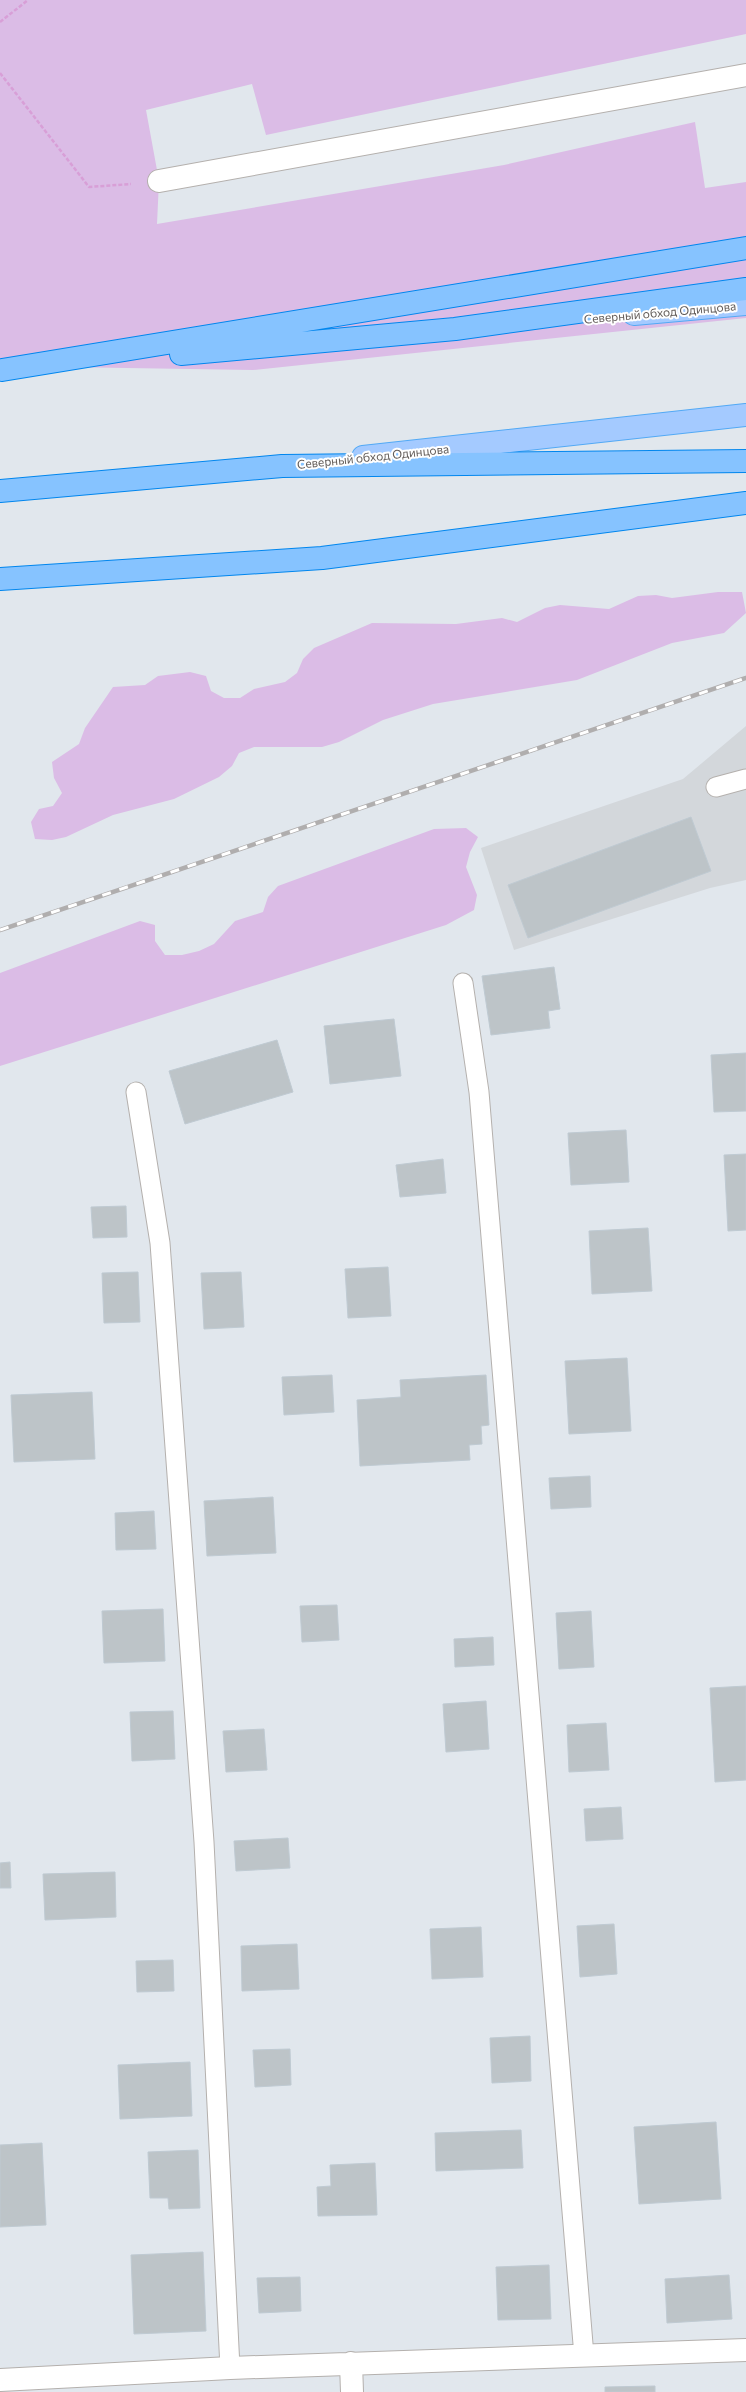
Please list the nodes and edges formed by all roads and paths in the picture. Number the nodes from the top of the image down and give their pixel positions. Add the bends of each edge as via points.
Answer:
1 (28, 0) edge
2 (0, 22) edge
3 (0, 73) edge
4 (746, 75) edge
5 (159, 181) joint
6 (746, 248) edge
7 (746, 289) edge
8 (746, 304) edge
9 (455, 329) junction
10 (1, 370) edge
11 (746, 415) edge
12 (746, 461) edge
13 (282, 466) junction
14 (0, 491) edge
15 (746, 503) edge
16 (0, 579) edge
17 (746, 779) edge
18 (716, 787) dead end
19 (463, 983) dead end
20 (136, 1092) dead end
21 (746, 2350) edge
22 (584, 2356) junction
23 (351, 2363) junction
24 (230, 2368) junction
25 (0, 2380) edge
26 (352, 2392) edge

1 - 2 path
3 - 5 path via 89,188
4 - 5 street
6 - 10 highway
7 - 9 highway
8 - 9 main road, Северный обход Одинцова
9 - 10 highway, Северный обход Одинцова
11 - 13 main road, Северный обход Одинцова
12 - 13 highway
13 - 14 highway, Северный обход Одинцова
15 - 16 highway via 322,558
17 - 18 lane
19 - 22 lane via 480,1100
20 - 24 lane via 160,1243 203,1826
21 - 22 street
22 - 23 street
23 - 24 street
23 - 26 street
24 - 25 street

